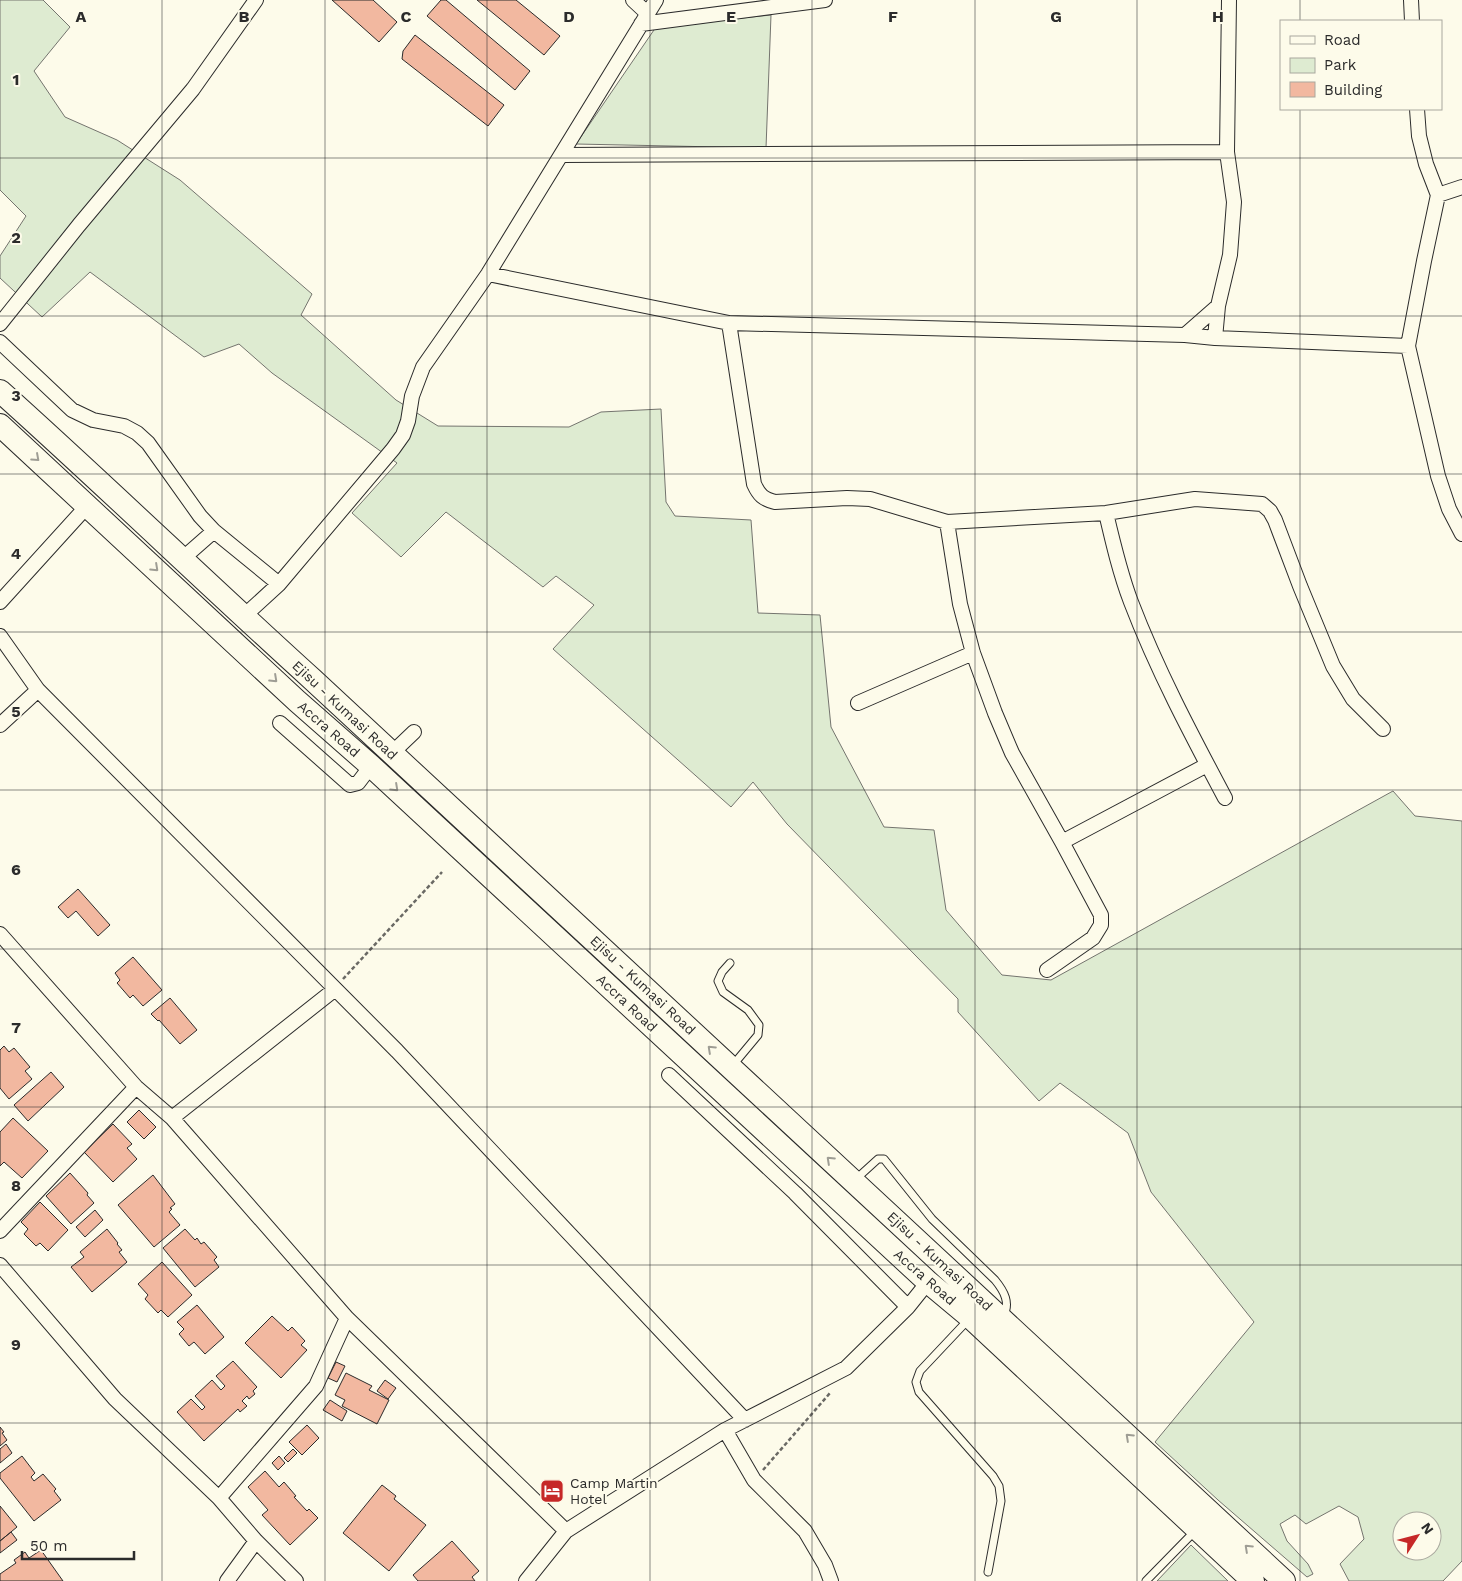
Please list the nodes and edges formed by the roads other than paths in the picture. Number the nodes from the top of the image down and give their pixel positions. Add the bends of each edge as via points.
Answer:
1 (256, 0) edge
2 (633, 0) edge
3 (656, 0) edge
4 (825, 0) edge
5 (1229, 0) edge
6 (1411, 0) edge
7 (644, 18) junction
8 (1412, 20) edge
9 (1417, 110) edge
10 (1227, 152) junction
11 (562, 155) junction
12 (1462, 187) edge
13 (1438, 195) junction
14 (488, 274) junction
15 (1218, 306) junction
16 (729, 323) junction
17 (0, 324) edge
18 (1185, 335) junction
19 (1215, 338) junction
20 (0, 342) edge
21 (1408, 346) junction
22 (0, 391) edge
23 (0, 425) edge
24 (88, 505) junction
25 (1106, 514) junction
26 (947, 522) junction
27 (214, 531) junction
28 (1462, 534) edge
29 (181, 560) junction
30 (279, 584) junction
31 (0, 602) edge
32 (243, 617) junction
33 (0, 636) edge
34 (973, 653) junction
35 (38, 690) junction
36 (858, 703) dead end
37 (280, 723) dead end
38 (0, 725) edge
39 (1384, 730) dead end
40 (414, 732) dead end
41 (392, 753) junction
42 (1207, 764) junction
43 (372, 766) junction
44 (1224, 798) dead end
45 (1062, 842) junction
46 (0, 934) edge
47 (730, 963) dead end
48 (1047, 970) dead end
49 (334, 990) junction
50 (731, 1067) junction
51 (669, 1075) dead end
52 (136, 1087) junction
53 (172, 1118) junction
54 (854, 1181) junction
55 (0, 1231) edge
56 (0, 1265) edge
57 (928, 1282) junction
58 (908, 1307) junction
59 (970, 1317) junction
60 (348, 1318) junction
61 (1002, 1318) junction
62 (745, 1420) junction
63 (725, 1430) junction
64 (218, 1498) junction
65 (1197, 1528) junction
66 (566, 1531) junction
67 (256, 1541) junction
68 (988, 1572) dead end
69 (227, 1581) edge
70 (296, 1581) edge
71 (526, 1581) edge
72 (831, 1581) edge
73 (1146, 1581) edge
74 (1253, 1581) edge
75 (1284, 1581) edge

1 - 17 street via 193,89
2 - 7 street
3 - 7 street
4 - 7 street
5 - 10 street
6 - 8 street
7 - 11 street
9 - 13 street via 1419,136
10 - 11 street
10 - 15 street via 1234,202 1230,255
11 - 14 street
12 - 13 street
13 - 21 street
14 - 16 street
14 - 30 street via 424,367 412,396 403,435
15 - 18 street
15 - 19 street
16 - 18 street
16 - 26 street via 754,484 764,500 870,499
18 - 19 street
19 - 21 street
20 - 27 street via 72,410 137,433
21 - 28 street via 1438,476
22 - 29 highway, Ejisu - Kumasi Road
23 -> 24 highway, Accra Road
24 - 31 street
24 -> 43 highway, Accra Road
25 - 26 street
25 - 39 street via 1195,499 1262,504 1270,511 1333,666 1353,699
25 - 42 street via 1131,601 1163,678
26 - 34 street via 960,604
27 - 29 street
27 - 30 street
29 - 32 highway, Ejisu - Kumasi Road
30 - 32 street
32 - 41 highway, Ejisu - Kumasi Road
33 - 35 street
34 - 36 street
34 - 45 street via 1012,753
35 - 38 street
35 - 49 street
37 - 43 street via 350,784 358,783
40 - 41 street
50 -> 41 highway, Ejisu - Kumasi Road
42 - 44 street
42 - 45 street
43 -> 57 highway, Accra Road
45 - 48 street via 1100,915 1101,925 1093,938
46 - 52 street
47 - 50 lane via 718,981 723,992 748,1010 759,1025 758,1035
49 - 53 street
49 - 62 street via 397,1051
54 -> 50 highway, Ejisu - Kumasi Road
51 - 58 street via 795,1193
52 - 53 street
52 - 55 street
53 - 60 street
54 - 61 highway, Ejisu - Kumasi Road
54 - 61 lane via 878,1159 884,1160 932,1219 1003,1290 1008,1304
56 - 64 street via 116,1399
57 - 58 street
57 - 59 highway, Accra Road
58 - 62 street via 846,1368
59 - 65 highway, Accra Road
59 - 68 lane via 920,1371 916,1382 919,1392 994,1476 999,1486 1001,1501
60 - 64 street via 316,1386
60 - 66 street
75 -> 61 highway, Ejisu - Kumasi Road
62 - 63 street
63 - 66 street
63 - 72 street via 754,1480 805,1531
64 - 67 street
65 - 73 lane
65 - 74 highway, Accra Road
66 - 71 street
67 - 69 street
67 - 70 street

